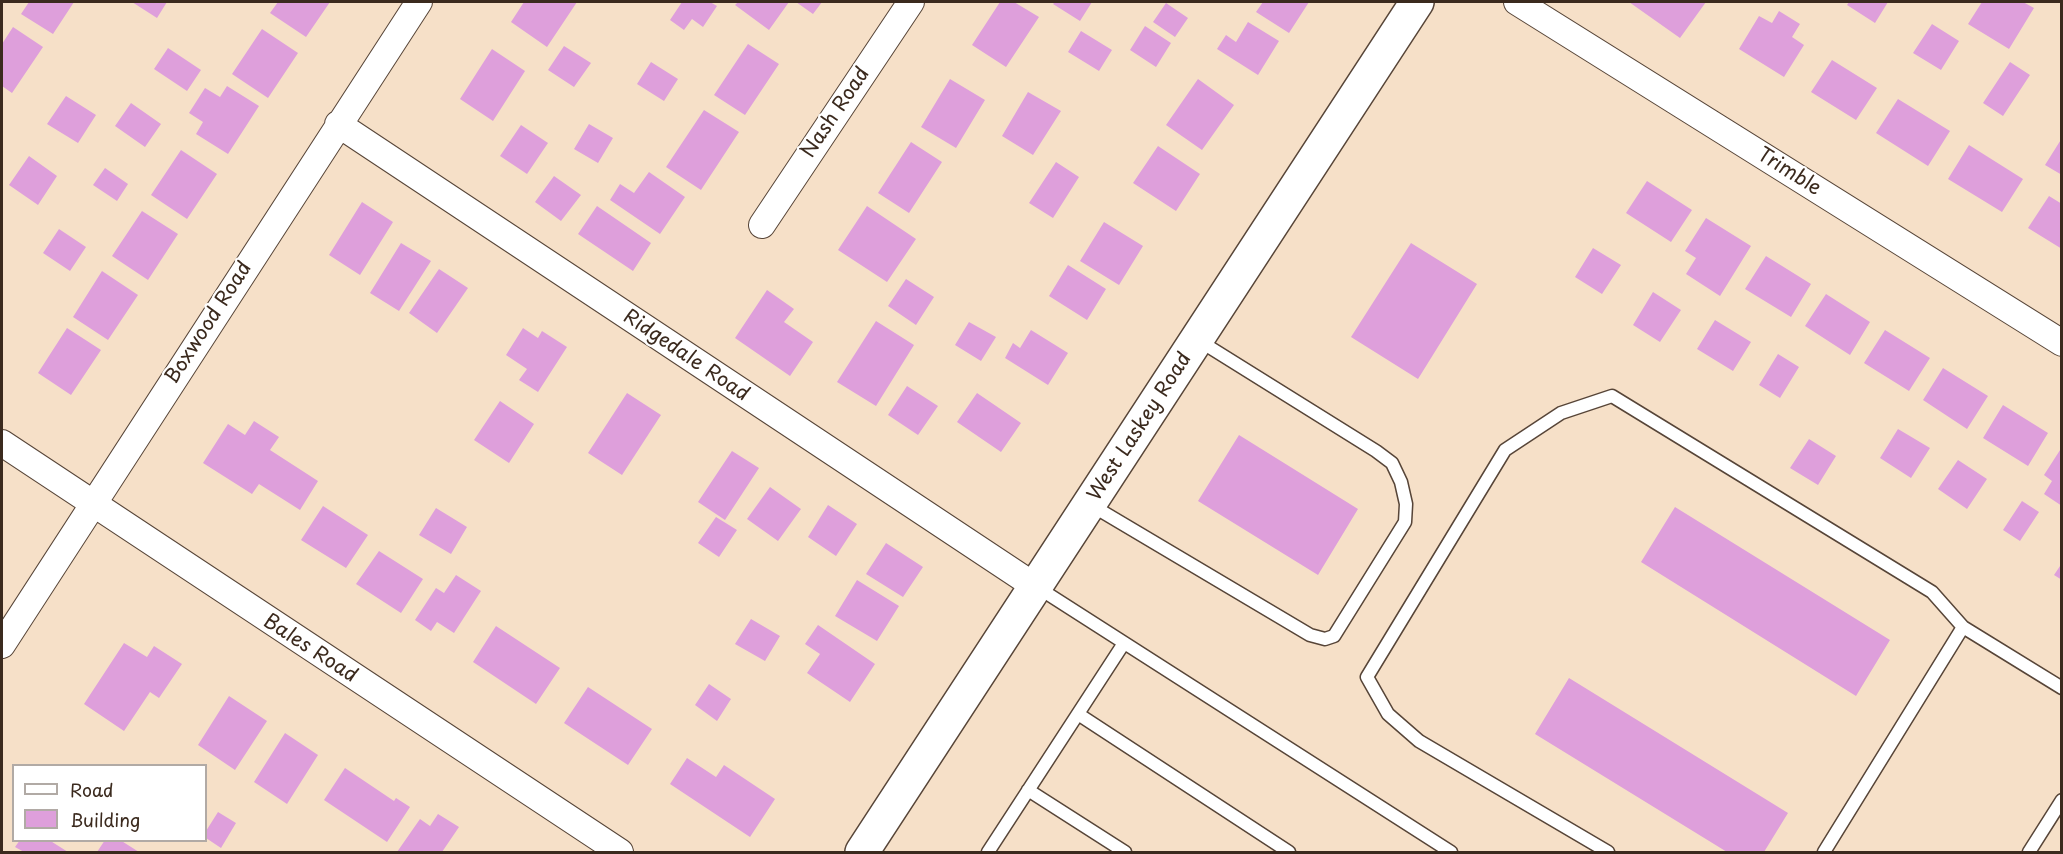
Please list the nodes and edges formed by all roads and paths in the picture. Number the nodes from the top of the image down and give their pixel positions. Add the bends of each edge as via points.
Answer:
1 (419, 2) edge
2 (911, 2) edge
3 (1417, 2) edge
4 (1517, 2) edge
5 (338, 124) junction
6 (762, 225) dead end
7 (1197, 340) junction
8 (2061, 343) edge
9 (2, 443) edge
10 (1090, 504) junction
11 (92, 505) junction
12 (1036, 587) junction
13 (1963, 627) junction
14 (1124, 643) junction
15 (2, 645) edge
16 (2061, 688) edge
17 (1078, 714) junction
18 (1028, 790) junction
19 (2061, 800) edge
20 (1442, 850) edge
21 (620, 852) edge
22 (862, 852) edge
23 (988, 852) edge
24 (1125, 852) edge
25 (1289, 852) edge
26 (1608, 852) edge
27 (1824, 852) edge
28 (2029, 852) edge

1 - 5 street, Boxwood Road
2 - 6 street, Nash Road
3 - 7 main road, West Laskey Road
4 - 8 street, Trimble
5 - 11 street, Boxwood Road
5 - 12 street, Ridgedale Road
7 - 10 main road, West Laskey Road
7 - 10 lane via 1376,451 1392,463 1401,482 1406,504 1404,522 1334,636 1325,639 1310,635
9 - 11 street, Bales Road
10 - 12 main road, West Laskey Road
11 - 15 street, Boxwood Road
11 - 21 street, Bales Road
12 - 14 lane
12 - 22 main road, West Laskey Road
13 - 16 lane
13 - 26 lane via 1932,592 1612,396 1561,413 1505,450 1367,677 1388,714 1419,741
13 - 27 lane
14 - 17 lane
14 - 20 lane
17 - 18 lane
17 - 25 lane
18 - 23 lane
18 - 24 lane
19 - 28 lane

